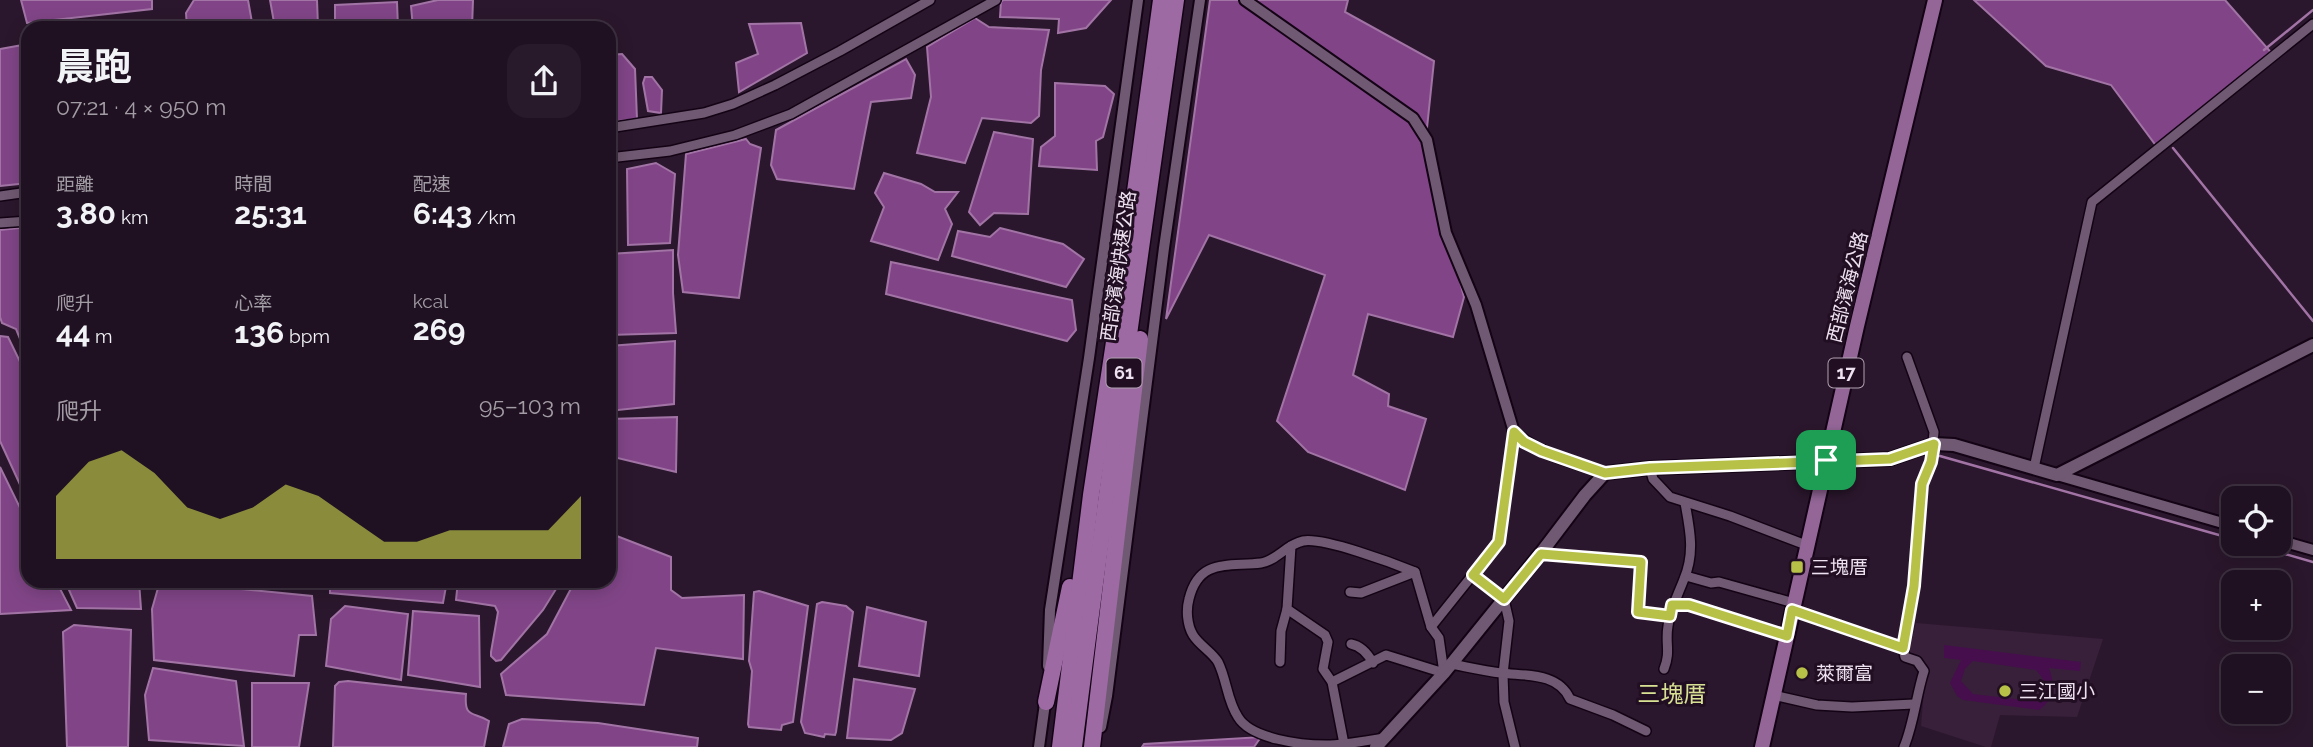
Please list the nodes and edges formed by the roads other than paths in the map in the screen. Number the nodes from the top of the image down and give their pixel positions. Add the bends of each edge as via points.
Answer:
1 (930, 0) edge
2 (996, 0) edge
3 (1138, 0) edge
4 (1161, 0) edge
5 (1176, 0) edge
6 (1200, 0) edge
7 (1245, 0) edge
8 (1935, 0) edge
9 (2313, 24) edge
10 (616, 127) edge
11 (616, 157) edge
12 (1148, 157) junction
13 (21, 193) edge
14 (0, 196) edge
15 (21, 221) edge
16 (0, 223) edge
17 (2313, 345) edge
18 (1907, 357) dead end
19 (1514, 432) junction
20 (1934, 444) junction
21 (1826, 460) junction
22 (1650, 468) junction
23 (2034, 468) junction
24 (1605, 473) junction
25 (2057, 475) junction
26 (1685, 503) junction
27 (2221, 523) edge
28 (2291, 544) edge
29 (1806, 545) junction
30 (1291, 546) junction
31 (2313, 550) edge
32 (1541, 554) junction
33 (1415, 572) junction
34 (1473, 575) junction
35 (1686, 576) junction
36 (1350, 592) dead end
37 (1504, 599) junction
38 (1672, 605) junction
39 (1793, 607) junction
40 (1287, 609) junction
41 (1670, 616) junction
42 (1432, 627) junction
43 (1787, 636) junction
44 (1351, 644) dead end
45 (1903, 648) junction
46 (1280, 662) dead end
47 (1373, 663) junction
48 (1447, 668) junction
49 (1664, 669) dead end
50 (1503, 674) junction
51 (1332, 682) junction
52 (1773, 695) junction
53 (1046, 702) junction
54 (1914, 704) junction
55 (1646, 731) dead end
56 (1380, 742) edge
57 (1344, 744) junction
58 (1040, 747) edge
59 (1060, 747) edge
60 (1074, 747) edge
61 (1092, 747) edge
62 (1098, 747) edge
63 (1515, 747) edge
64 (1762, 747) edge
65 (1904, 747) edge

1 - 10 street via 733,104
2 - 11 street via 790,114 735,135
3 - 53 street via 1050,610
4 - 12 highway, 西部濱海快速公路 / 61
5 - 12 highway, 西部濱海快速公路 / 61
6 - 62 street
7 - 19 street via 1413,118 1427,141 1446,233 1476,305
8 - 21 main road, 西部濱海公路 / 17
9 - 23 street via 2092,202
12 - 53 highway via 1110,309 1069,595
12 - 59 highway, 西部濱海快速公路 / 61 via 1091,495
12 - 60 highway, 西部濱海快速公路 / 61 via 1135,304 1105,496
12 - 61 highway via 1152,225
13 - 14 street
15 - 16 street
17 - 25 main road
18 - 20 street via 1934,432
19 - 24 street via 1542,451
19 - 34 street via 1499,542
20 - 21 main road via 1890,459
20 - 23 main road via 1954,445
20 - 45 street via 1922,484 1914,586
21 - 22 main road
21 - 29 main road, 西部濱海公路 / 17
22 - 24 main road
22 - 26 street via 1653,479 1670,497
23 - 25 main road
24 - 32 main road
25 - 27 street
26 - 29 street
26 - 35 street via 1692,539
28 - 31 street
29 - 39 main road, 西部濱海公路 / 17
30 - 33 street via 1304,540 1321,542
30 - 40 street
30 - 57 street via 1266,563 1202,572 1187,606 1189,623 1194,636 1216,659 1245,727 1268,737
32 - 37 main road
32 - 41 street via 1641,562 1638,612
33 - 36 street via 1361,593
33 - 42 street
34 - 37 street
34 - 42 street
35 - 38 street
35 - 39 street
37 - 48 main road
37 - 50 street via 1509,621
38 - 41 street
38 - 43 street via 1689,605
39 - 43 main road, 西部濱海公路 / 17
39 - 45 street
40 - 46 street
40 - 51 street via 1325,635 1323,669
41 - 49 street via 1669,657
42 - 48 street
43 - 52 main road, 西部濱海公路 / 17
44 - 47 street via 1368,654
45 - 54 street via 1905,657 1917,661 1923,671
47 - 48 street via 1386,655
47 - 51 street
48 - 50 street
48 - 56 main road
50 - 55 street via 1533,674 1566,690 1570,699
50 - 63 street via 1504,702
51 - 57 street
52 - 54 street via 1817,705
52 - 64 main road, 西部濱海公路 / 17
53 - 58 street
54 - 65 street
56 - 57 street

